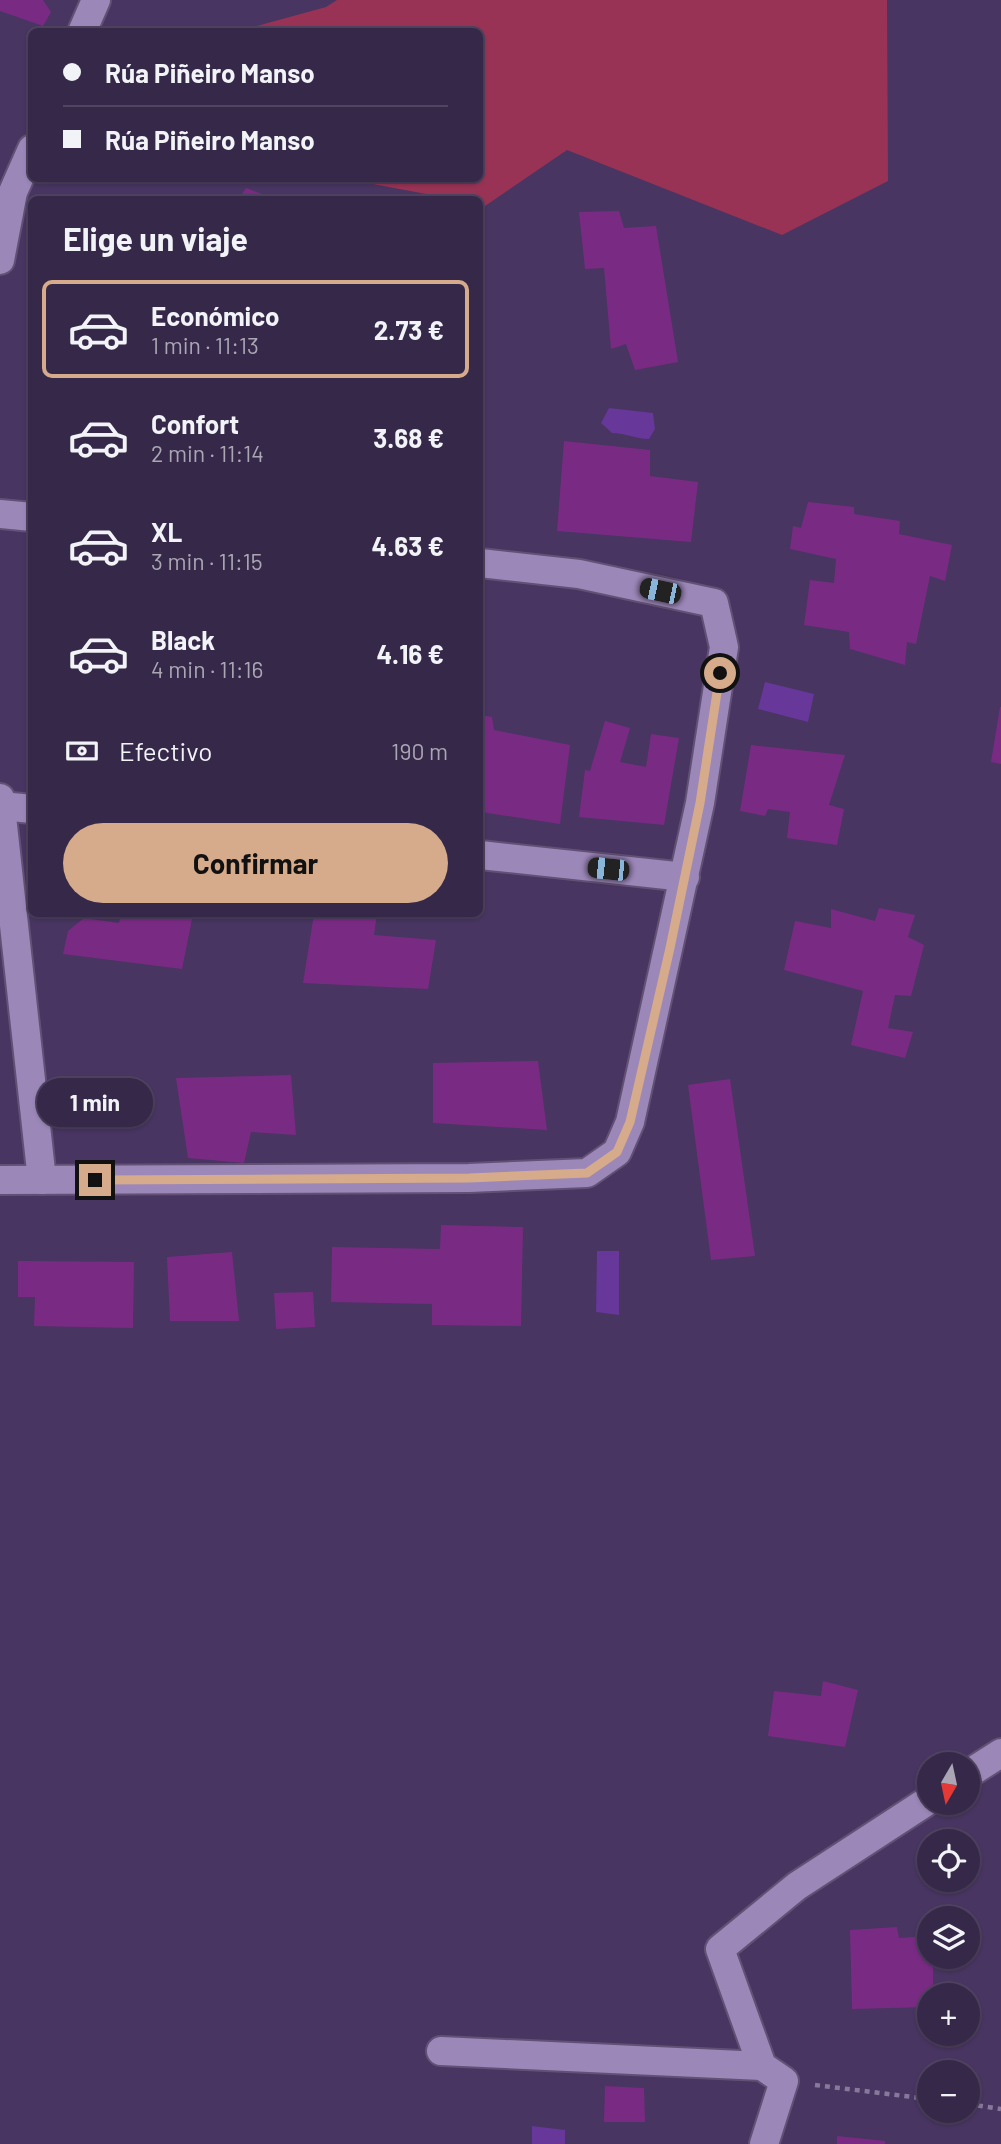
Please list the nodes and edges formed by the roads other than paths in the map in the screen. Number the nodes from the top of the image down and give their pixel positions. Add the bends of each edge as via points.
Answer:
1 (96, 0) edge
2 (84, 28) edge
3 (28, 158) edge
4 (0, 260) edge
5 (0, 514) edge
6 (28, 517) edge
7 (483, 563) edge
8 (0, 797) edge
9 (1, 806) edge
10 (28, 809) edge
11 (483, 855) edge
12 (685, 877) junction
13 (0, 1180) edge
14 (42, 1180) junction
15 (1001, 1753) edge
16 (980, 1766) edge
17 (917, 1808) edge
18 (441, 2051) dead end
19 (773, 2073) junction
20 (764, 2144) edge

1 - 2 street
3 - 4 street via 13,192
5 - 6 street
7 - 12 street via 579,573 714,603 724,648
8 - 9 street
9 - 10 street
9 - 14 street
11 - 12 street
12 - 14 street via 630,1122 617,1152 587,1173
13 - 14 street
15 - 16 street
17 - 19 street via 797,1886 720,1949
18 - 19 street
19 - 20 street

